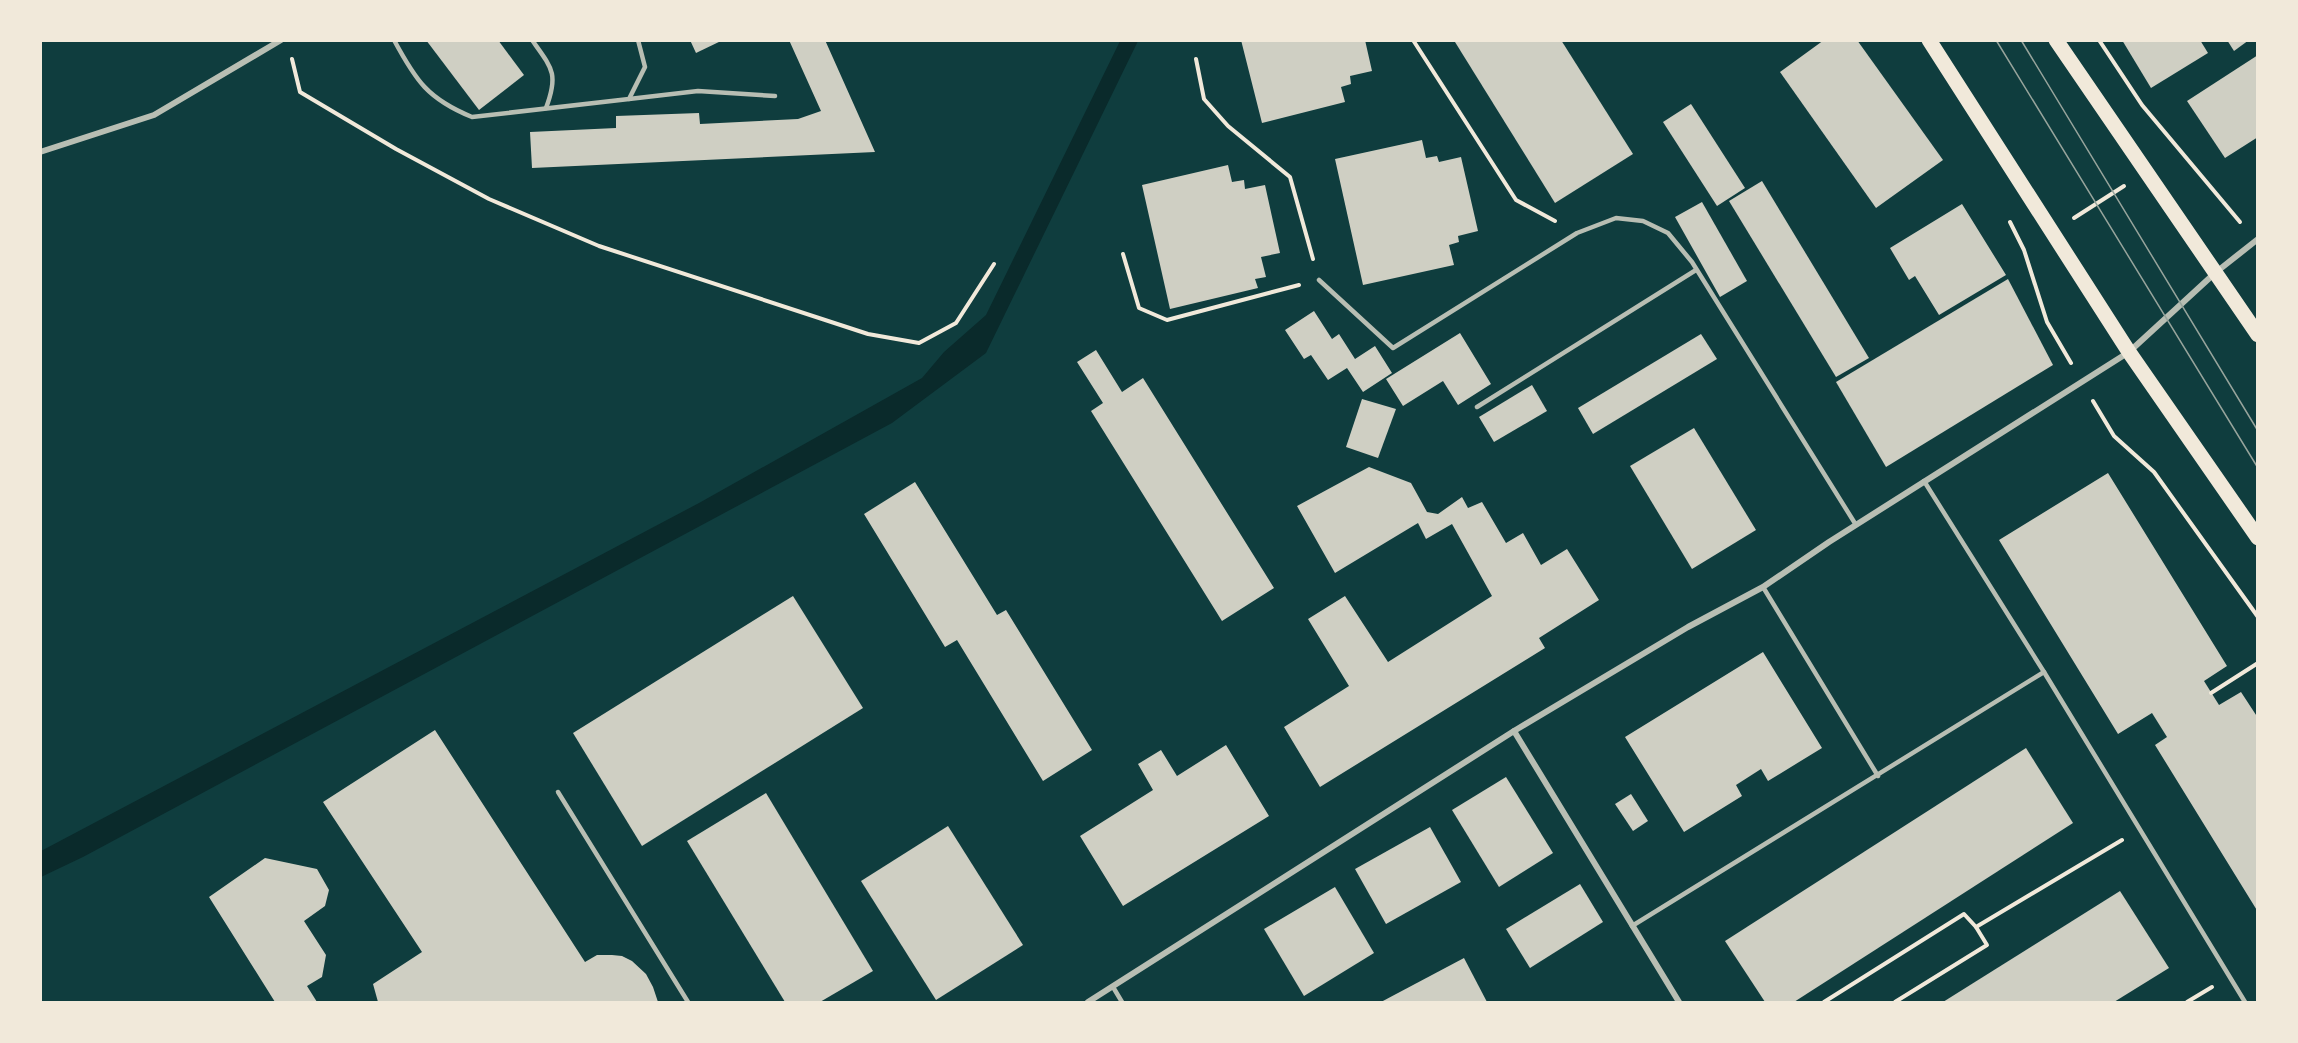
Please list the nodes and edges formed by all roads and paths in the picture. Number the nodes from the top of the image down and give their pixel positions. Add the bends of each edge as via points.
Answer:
1 (281, 40) edge
2 (394, 40) edge
3 (532, 40) edge
4 (638, 40) edge
5 (1413, 40) edge
6 (1929, 40) edge
7 (2056, 40) edge
8 (2099, 40) edge
9 (292, 50) dead end
10 (1196, 59) dead end
11 (776, 96) dead end
12 (629, 99) junction
13 (546, 108) junction
14 (40, 152) edge
15 (2114, 193) dead end
16 (2088, 209) dead end
17 (2006, 214) dead end
18 (1577, 233) junction
19 (2256, 240) edge
20 (1123, 254) dead end
21 (994, 264) dead end
22 (1696, 270) junction
23 (2215, 273) junction
24 (1319, 280) junction
25 (2258, 335) edge
26 (2129, 352) junction
27 (2082, 382) junction
28 (1477, 407) dead end
29 (1924, 481) junction
30 (1856, 525) junction
31 (2258, 538) edge
32 (1763, 587) junction
33 (2258, 617) edge
34 (2258, 663) edge
35 (2044, 672) junction
36 (2211, 693) dead end
37 (1514, 731) junction
38 (1878, 776) junction
39 (558, 792) dead end
40 (2140, 830) junction
41 (1632, 926) junction
42 (1976, 927) junction
43 (1113, 987) junction
44 (688, 1002) edge
45 (1088, 1002) edge
46 (1122, 1002) edge
47 (1678, 1002) edge
48 (1824, 1002) edge
49 (1895, 1002) edge
50 (2245, 1002) edge

1 - 14 street via 154,115
2 - 13 lane via 412,74 450,108 472,117
3 - 13 lane via 550,66 554,87
4 - 12 lane via 645,67
5 - 18 path via 1515,200
6 - 26 main road
7 - 23 main road
8 - 19 path via 2142,105
9 - 21 path via 300,92 489,199 599,246 868,334 919,343 956,323
10 - 24 path via 1204,99 1228,126 1290,177
11 - 12 lane via 699,91
12 - 13 lane
15 - 16 path
17 - 27 path via 2024,250 2047,322
18 - 22 lane via 1616,218 1643,221 1668,233
18 - 24 lane via 1393,348
19 - 23 street
20 - 24 path via 1139,308 1167,320
22 - 28 lane
22 - 30 lane
23 - 25 main road
23 - 26 street
26 - 27 street
26 - 31 main road
27 - 29 street
27 - 33 path via 2114,436 2154,472
29 - 30 street
29 - 35 lane
30 - 32 street
32 - 37 street
32 - 38 lane
34 - 36 path
35 - 38 lane
35 - 40 lane
37 - 41 street
37 - 43 street
38 - 41 lane
39 - 44 lane
40 - 42 path
40 - 50 lane
41 - 47 street
42 - 48 path via 1964,914
42 - 49 path via 1987,945
43 - 45 street
43 - 46 lane

